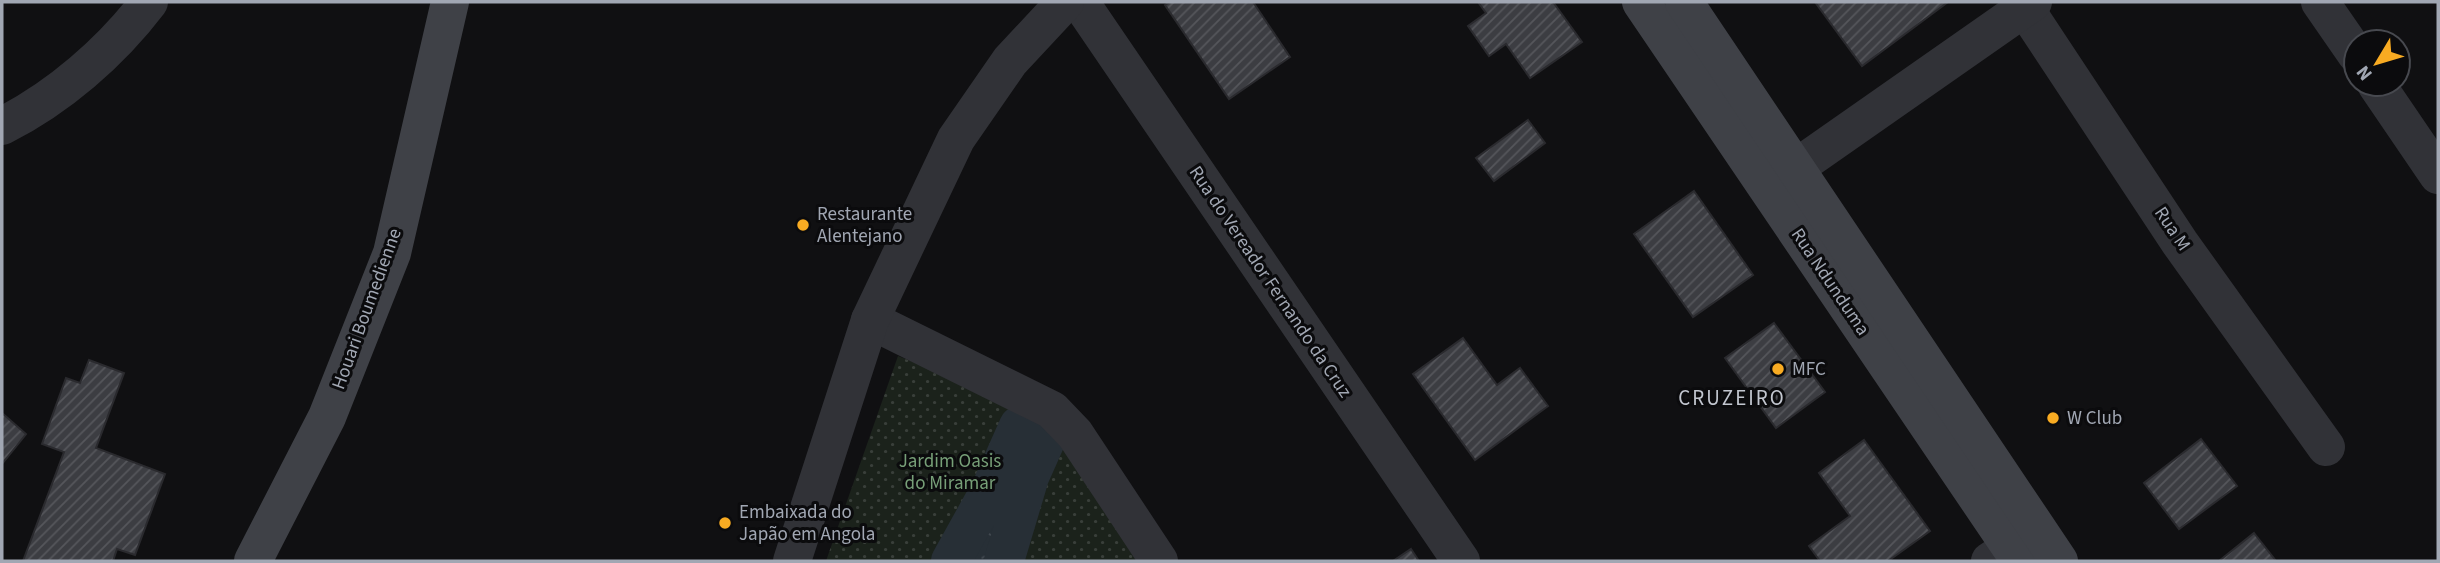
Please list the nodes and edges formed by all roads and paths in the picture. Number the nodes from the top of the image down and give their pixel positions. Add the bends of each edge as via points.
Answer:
1 (149, 2) edge
2 (450, 2) edge
3 (1065, 2) edge
4 (1080, 2) edge
5 (1641, 2) edge
6 (1685, 2) edge
7 (2320, 2) edge
8 (2029, 4) edge
9 (2342, 34) edge
10 (2386, 98) edge
11 (2, 126) edge
12 (1797, 167) junction
13 (2438, 175) edge
14 (870, 320) junction
15 (2326, 447) dead end
16 (2007, 557) edge
17 (253, 561) edge
18 (792, 561) edge
19 (1159, 561) edge
20 (1461, 561) edge
21 (2059, 561) edge

1 - 11 street via 109,48 24,115
2 - 17 main road, Houari Boumedienne via 392,253 327,417
3 - 14 street via 1010,61 956,139
4 - 20 street, Rua do Vereador Fernando da Cruz
5 - 16 main road, Rua Ndunduma
6 - 12 main road, Rua Ndunduma
7 - 9 street
8 - 12 street
8 - 15 street, Rua M via 2180,243
10 - 13 street
12 - 21 main road, Rua Ndunduma
14 - 18 street
14 - 19 street via 1052,410 1075,434

